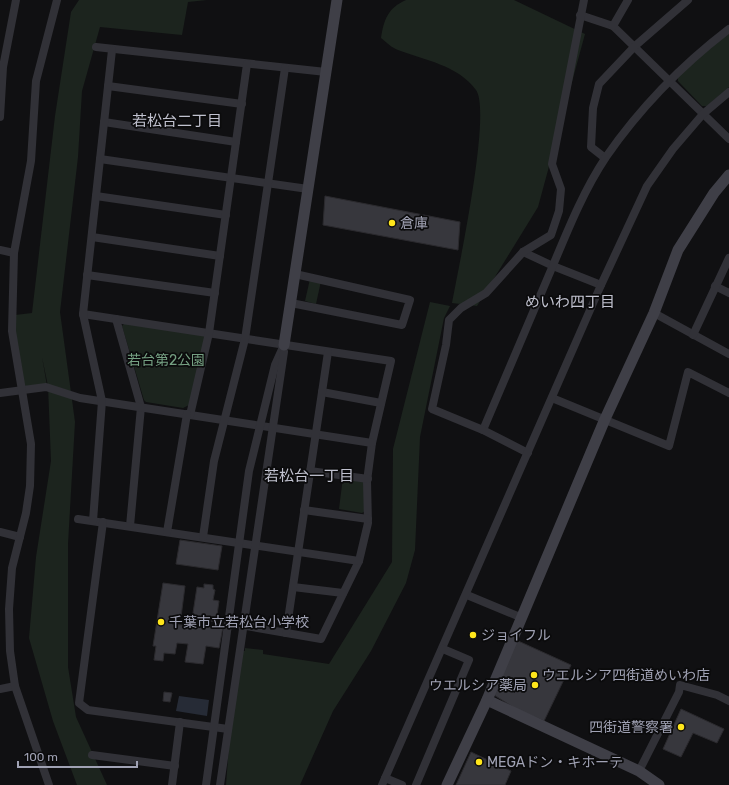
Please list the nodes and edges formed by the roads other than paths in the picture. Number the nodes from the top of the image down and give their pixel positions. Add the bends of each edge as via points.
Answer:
1 (16, 0) edge
2 (57, 0) edge
3 (336, 0) edge
4 (584, 0) edge
5 (628, 0) edge
6 (688, 0) edge
7 (580, 15) junction
8 (613, 26) junction
9 (729, 29) edge
10 (635, 46) junction
11 (96, 47) dead end
12 (112, 50) junction
13 (247, 64) junction
14 (284, 68) junction
15 (326, 72) junction
16 (669, 81) junction
17 (108, 86) junction
18 (729, 92) edge
19 (242, 104) junction
20 (703, 114) junction
21 (0, 117) edge
22 (104, 122) junction
23 (729, 139) edge
24 (236, 142) junction
25 (605, 158) junction
26 (100, 159) junction
27 (729, 175) edge
28 (232, 177) junction
29 (268, 182) junction
30 (308, 189) junction
31 (96, 196) junction
32 (226, 215) junction
33 (92, 237) junction
34 (0, 250) edge
35 (14, 252) junction
36 (523, 252) junction
37 (220, 256) junction
38 (729, 258) edge
39 (553, 266) junction
40 (295, 274) junction
41 (88, 275) junction
42 (601, 285) junction
43 (715, 286) junction
44 (215, 293) junction
45 (729, 293) edge
46 (291, 303) junction
47 (83, 314) junction
48 (654, 314) junction
49 (116, 319) junction
50 (209, 334) junction
51 (693, 335) junction
52 (245, 339) junction
53 (284, 345) junction
54 (328, 352) junction
55 (729, 354) edge
56 (21, 390) junction
57 (322, 392) junction
58 (729, 392) edge
59 (0, 393) edge
60 (552, 398) junction
61 (102, 401) junction
62 (381, 403) junction
63 (141, 407) junction
64 (189, 414) junction
65 (605, 419) junction
66 (225, 420) junction
67 (260, 425) junction
68 (273, 428) junction
69 (483, 430) junction
70 (315, 434) junction
71 (372, 443) junction
72 (528, 453) junction
73 (310, 471) junction
74 (368, 478) junction
75 (304, 510) junction
76 (78, 519) dead end
77 (368, 519) junction
78 (94, 521) junction
79 (103, 522) junction
80 (130, 526) junction
81 (0, 532) edge
82 (167, 532) junction
83 (20, 537) junction
84 (203, 537) junction
85 (240, 542) junction
86 (256, 544) junction
87 (298, 551) junction
88 (359, 561) junction
89 (293, 587) junction
90 (343, 593) junction
91 (467, 594) junction
92 (520, 617) junction
93 (229, 623) junction
94 (243, 626) junction
95 (286, 633) junction
96 (443, 649) junction
97 (15, 686) junction
98 (0, 689) edge
99 (487, 700) junction
100 (729, 701) edge
101 (180, 722) junction
102 (214, 726) junction
103 (228, 728) junction
104 (92, 755) dead end
105 (175, 766) junction
106 (639, 771) junction
107 (384, 782) edge
108 (49, 785) edge
109 (172, 785) edge
110 (206, 785) edge
111 (220, 785) edge
112 (402, 785) edge
113 (416, 785) edge
114 (447, 785) edge
115 (659, 785) edge

1 - 21 street via 4,67
2 - 35 street via 36,81 31,160
3 - 15 street
4 - 7 street
5 - 8 street
6 - 10 street
7 - 8 street
7 - 36 street via 552,164 561,189 558,211 551,235
8 - 10 street
9 - 16 street via 696,54
10 - 16 street
10 - 25 street via 599,84 593,108 591,147
11 - 12 street
12 - 13 street
12 - 17 street
13 - 14 street
13 - 19 street
14 - 15 street
14 - 29 street
15 - 30 street
16 - 20 street
16 - 25 street
17 - 19 street
17 - 22 street
18 - 20 street
19 - 24 street
20 - 23 street
20 - 42 street via 673,149 647,186
22 - 24 street
22 - 26 street
24 - 28 street
25 - 39 street via 581,201
26 - 28 street
26 - 31 street
27 - 48 street via 714,193 678,250
28 - 29 street
28 - 32 street
29 - 30 street
29 - 52 street
30 - 40 street
31 - 32 street
31 - 33 street
32 - 37 street
33 - 37 street
33 - 41 street
34 - 35 street
35 - 56 street via 12,331
36 - 39 street
36 - 69 street via 486,293 461,308 449,320 432,409
37 - 44 street
38 - 43 street
39 - 42 street
39 - 69 street
40 - 46 street
40 - 46 street via 410,300 402,325
41 - 44 street
41 - 47 street
42 - 60 street
43 - 45 street
43 - 51 street
44 - 50 street
46 - 53 street
47 - 49 street
47 - 61 street
48 - 51 street
48 - 65 street
49 - 50 street
49 - 63 street
50 - 52 street
50 - 64 street
51 - 55 street
52 - 53 street
52 - 66 street
53 - 54 street
53 - 67 street via 275,365
53 - 68 street
54 - 57 street
54 - 62 street via 391,361
56 - 59 street
56 - 61 street via 46,387 80,398
56 - 83 street via 31,444 30,486
57 - 62 street
57 - 70 street
58 - 65 street via 688,372 668,446
60 - 65 street
60 - 72 street
61 - 63 street
61 - 78 street
62 - 71 street
63 - 64 street
63 - 80 street
64 - 66 street
64 - 82 street
65 - 92 street
66 - 67 street
66 - 84 street via 214,461
67 - 68 street
67 - 85 street via 249,471
68 - 70 street
68 - 86 street
69 - 72 street
70 - 71 street
70 - 73 street
71 - 74 street
72 - 91 street
73 - 74 street
73 - 75 street
74 - 77 street
75 - 77 street
75 - 87 street
76 - 78 street
77 - 88 street
78 - 79 street
79 - 80 street
79 - 101 street via 79,703 88,710
80 - 82 street
81 - 83 street
82 - 84 street
83 - 97 street via 12,568 9,609 10,651
84 - 85 street
85 - 86 street
85 - 93 street
86 - 87 street
86 - 94 street
87 - 88 street
87 - 89 street
88 - 90 street
89 - 90 street
89 - 95 street
90 - 95 street via 321,639
91 - 92 street
91 - 96 street
92 - 99 street
93 - 94 street
93 - 102 street
94 - 95 street
94 - 103 street
96 - 107 street
96 - 113 street via 469,660
97 - 98 street
97 - 108 street
99 - 106 street
99 - 114 street
100 - 106 street via 680,685 679,692
101 - 102 street
101 - 105 street
102 - 103 street
102 - 110 street
103 - 111 street
104 - 105 street
105 - 109 street
106 - 115 street
107 - 112 street

